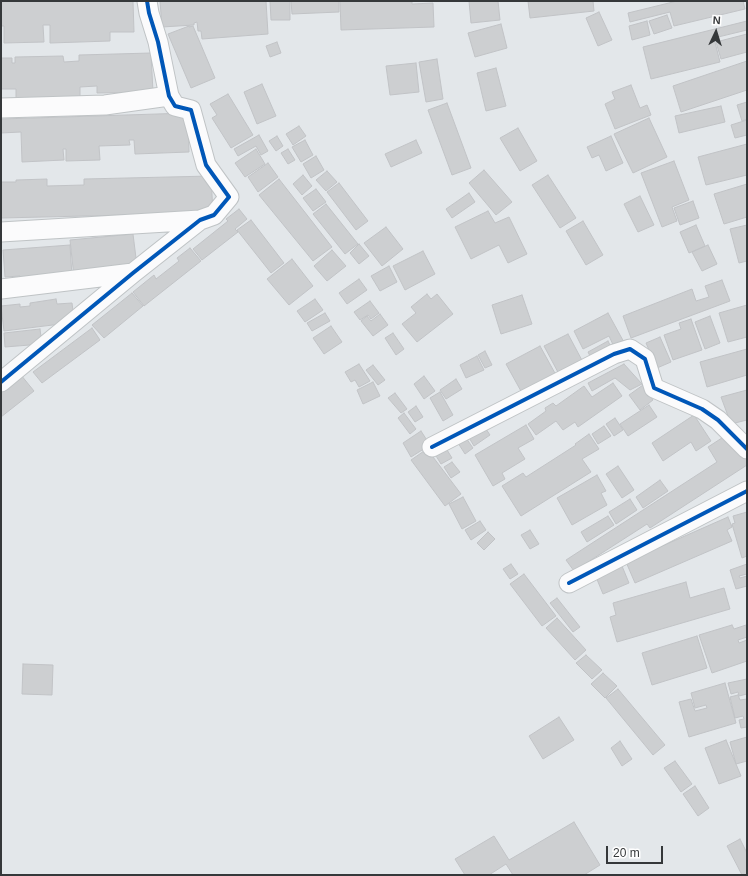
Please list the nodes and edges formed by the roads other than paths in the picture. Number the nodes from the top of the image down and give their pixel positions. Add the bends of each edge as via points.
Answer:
1 (147, 1) edge
2 (169, 96) junction
3 (1, 108) edge
4 (200, 220) junction
5 (1, 232) edge
6 (133, 273) junction
7 (1, 289) edge
8 (1, 382) edge
9 (432, 447) dead end
10 (747, 449) edge
11 (747, 491) edge
12 (569, 583) dead end

1 - 2 street
2 - 3 street via 105,105
2 - 4 street via 175,106 191,110 206,165 229,197 214,215
4 - 5 street
4 - 6 street
6 - 7 street
6 - 8 street
9 - 10 street via 614,354 630,349 645,358 654,388 718,420
11 - 12 street

